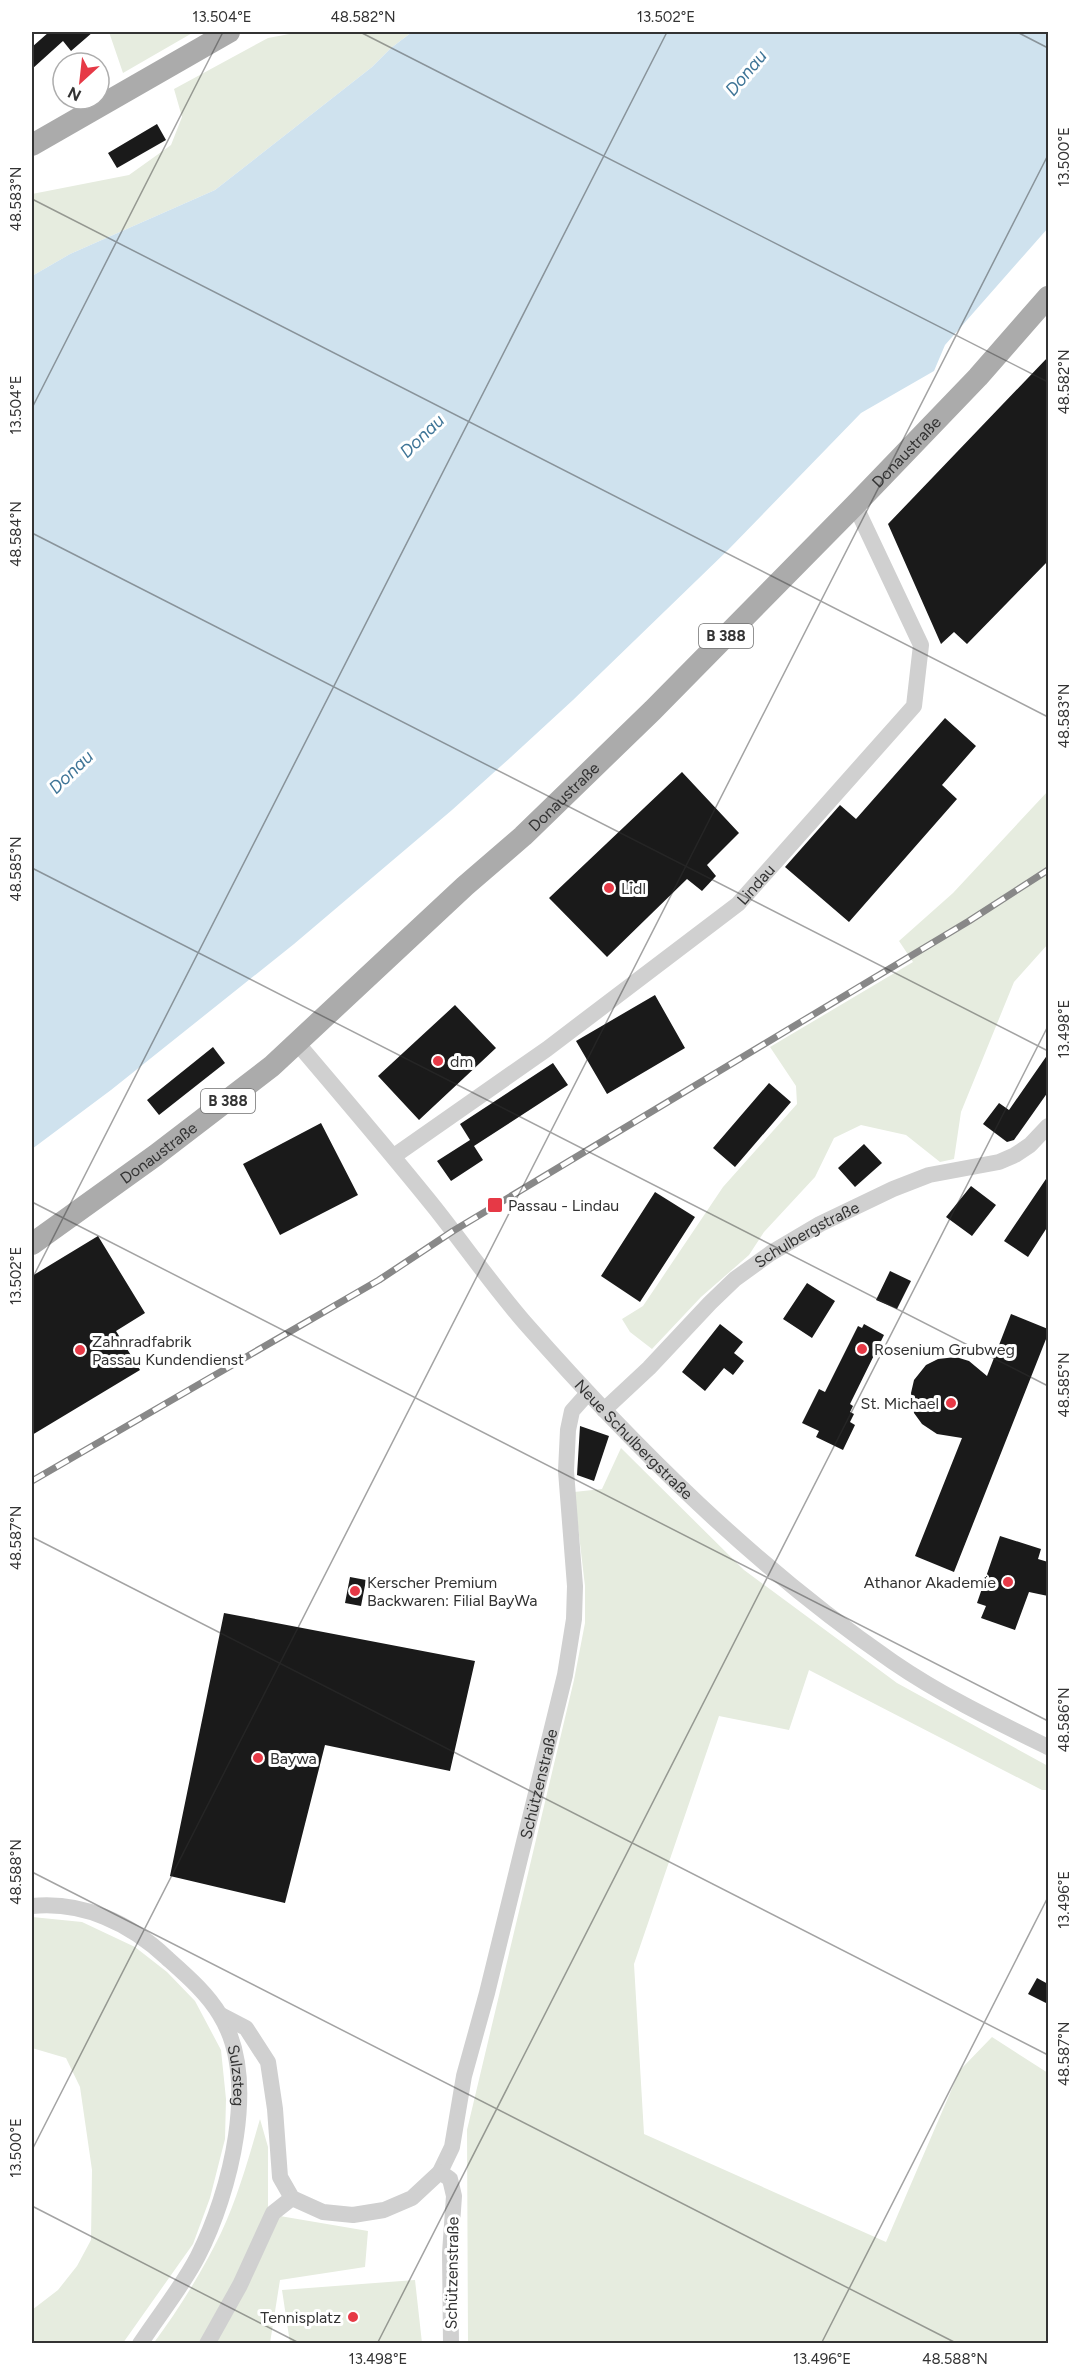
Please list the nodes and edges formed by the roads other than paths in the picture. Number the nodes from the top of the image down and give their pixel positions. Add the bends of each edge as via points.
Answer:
1 (229, 32) edge
2 (32, 145) edge
3 (1048, 297) edge
4 (855, 506) junction
5 (298, 1044) junction
6 (1048, 1126) edge
7 (394, 1156) junction
8 (32, 1244) edge
9 (588, 1393) junction
10 (604, 1410) junction
11 (1048, 1747) edge
12 (32, 1906) edge
13 (221, 2015) junction
14 (440, 2172) junction
15 (292, 2198) junction
16 (140, 2343) edge
17 (207, 2343) edge
18 (451, 2343) edge

1 - 2 main road
3 - 4 main road, Donaustraße / B 388
4 - 5 main road, Donaustraße / B 388 via 523,836 380,964
4 - 7 street, Lindau via 921,645 914,706 738,904 547,1048
5 - 7 street, Neue Schulbergstraße
5 - 8 main road, Donaustraße / B 388 via 226,1103
6 - 10 street, Schulbergstraße via 1015,1155 999,1162 929,1175 893,1189 820,1224 762,1260 735,1279
7 - 9 street, Neue Schulbergstraße via 506,1299
9 - 10 street, Neue Schulbergstraße
9 - 14 street, Schützenstraße via 572,1411 568,1430 566,1471 575,1586 565,1675 464,2076 452,2147
10 - 11 street, Neue Schulbergstraße via 774,1572 894,1663 983,1715
12 - 13 street, Sulzsteg via 89,1910 120,1924 156,1947
13 - 15 street via 246,2028 268,2062 280,2177
13 - 16 street, Sulzsteg via 236,2053 239,2091 225,2186 197,2257
14 - 15 street, Schützenstraße via 412,2198 384,2210 353,2215 323,2212
14 - 18 street, Schützenstraße via 450,2179 454,2196
15 - 17 street via 273,2213 240,2285

